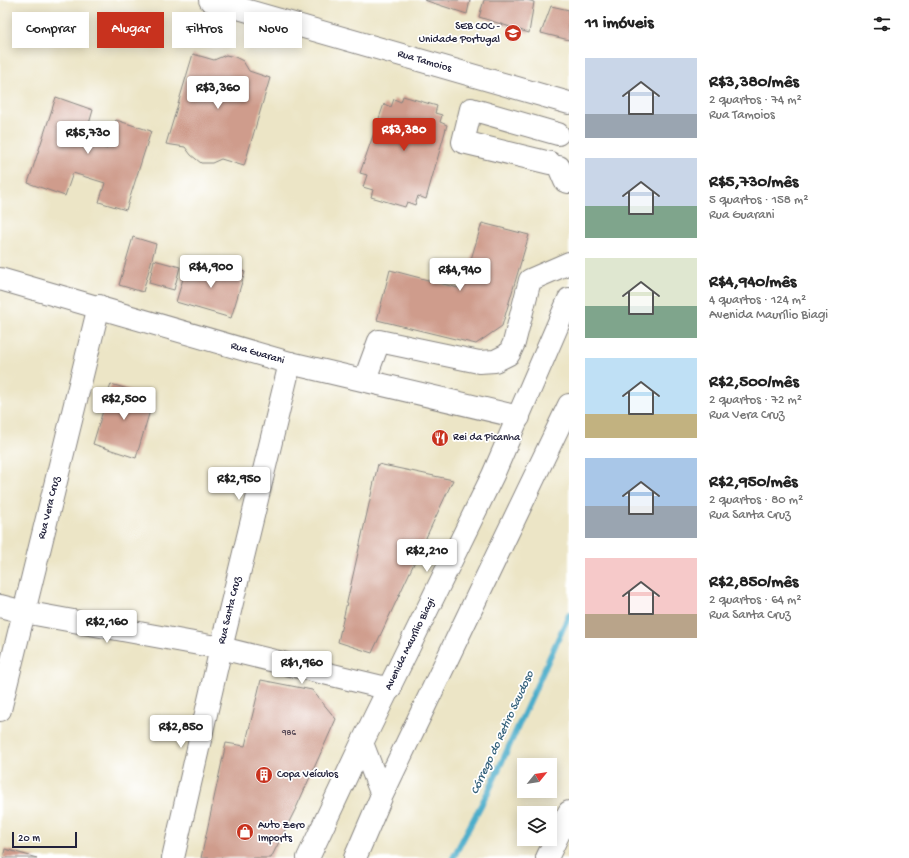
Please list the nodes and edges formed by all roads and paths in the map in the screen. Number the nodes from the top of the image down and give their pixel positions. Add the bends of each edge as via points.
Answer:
1 (210, 0) edge
2 (569, 103) edge
3 (494, 134) dead end
4 (560, 156) edge
5 (569, 263) edge
6 (0, 279) edge
7 (569, 299) edge
8 (99, 306) junction
9 (290, 363) junction
10 (365, 379) junction
11 (569, 405) edge
12 (519, 417) junction
13 (0, 606) edge
14 (24, 612) junction
15 (221, 648) junction
16 (390, 689) junction
17 (0, 710) edge
18 (362, 743) junction
19 (382, 795) junction
20 (569, 812) edge
21 (173, 858) edge
22 (308, 858) edge
23 (355, 858) edge
24 (546, 858) edge

1 - 2 street, Rua Tamoios
3 - 4 street
5 - 10 street via 530,280 509,354 495,361 479,362 379,341
6 - 8 street, Rua Guarani
7 - 12 street, Avenida Maurílio Biagi
8 - 9 street, Rua Guarani
8 - 14 street, Rua Vera Cruz
9 - 10 street, Rua Guarani
9 - 15 street, Rua Santa Cruz
10 - 12 street, Rua Guarani
11 - 19 street
12 - 16 street, Avenida Maurílio Biagi
13 - 14 street
14 - 15 street
14 - 17 street, Rua Vera Cruz
15 - 16 street
15 - 21 street, Rua Santa Cruz
16 - 18 street, Avenida Maurílio Biagi
18 - 19 street
18 - 22 street, Avenida Maurílio Biagi
19 - 23 street
20 - 24 street

